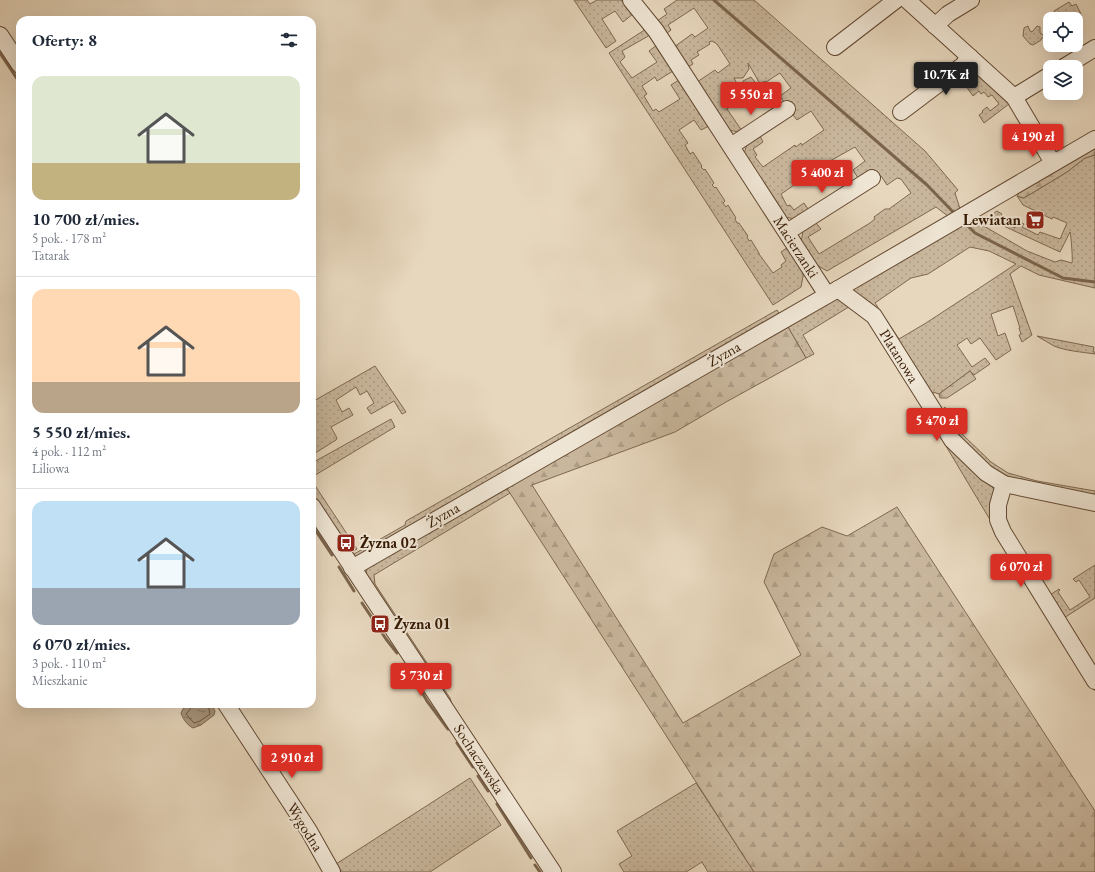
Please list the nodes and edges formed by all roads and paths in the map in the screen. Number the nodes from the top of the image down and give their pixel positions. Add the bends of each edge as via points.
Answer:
1 (631, 0) edge
2 (896, 0) edge
3 (907, 0) edge
4 (971, 0) edge
5 (935, 26) junction
6 (0, 35) edge
7 (835, 47) dead end
8 (1095, 48) edge
9 (970, 57) junction
10 (16, 59) edge
11 (1075, 60) edge
12 (1043, 79) edge
13 (1014, 97) junction
14 (787, 109) dead end
15 (900, 112) dead end
16 (1095, 139) edge
17 (731, 146) junction
18 (1053, 163) junction
19 (872, 178) dead end
20 (787, 232) junction
21 (833, 292) junction
22 (1004, 484) junction
23 (1095, 504) edge
24 (316, 512) edge
25 (352, 568) junction
26 (1095, 681) edge
27 (229, 708) edge
28 (330, 871) edge
29 (553, 872) edge

1 - 17 street, Macierzanki via 652,25
2 - 7 street
3 - 5 street
4 - 5 street via 948,14
5 - 9 street
6 - 10 street
8 - 11 street
9 - 13 street
9 - 15 street via 962,66
12 - 13 street
13 - 18 street
14 - 17 street
16 - 18 street, Żyzna
17 - 20 street, Macierzanki
18 - 21 street, Żyzna
19 - 20 street
20 - 21 street, Macierzanki
21 - 22 street, Platanowa via 874,316 952,440 986,473
21 - 25 street, Żyzna
22 - 23 street, Platanowa
22 - 26 street via 998,505 998,520 1003,532
24 - 25 street, Sochaczewska
25 - 29 street, Sochaczewska
27 - 28 street, Wygodna via 309,831

